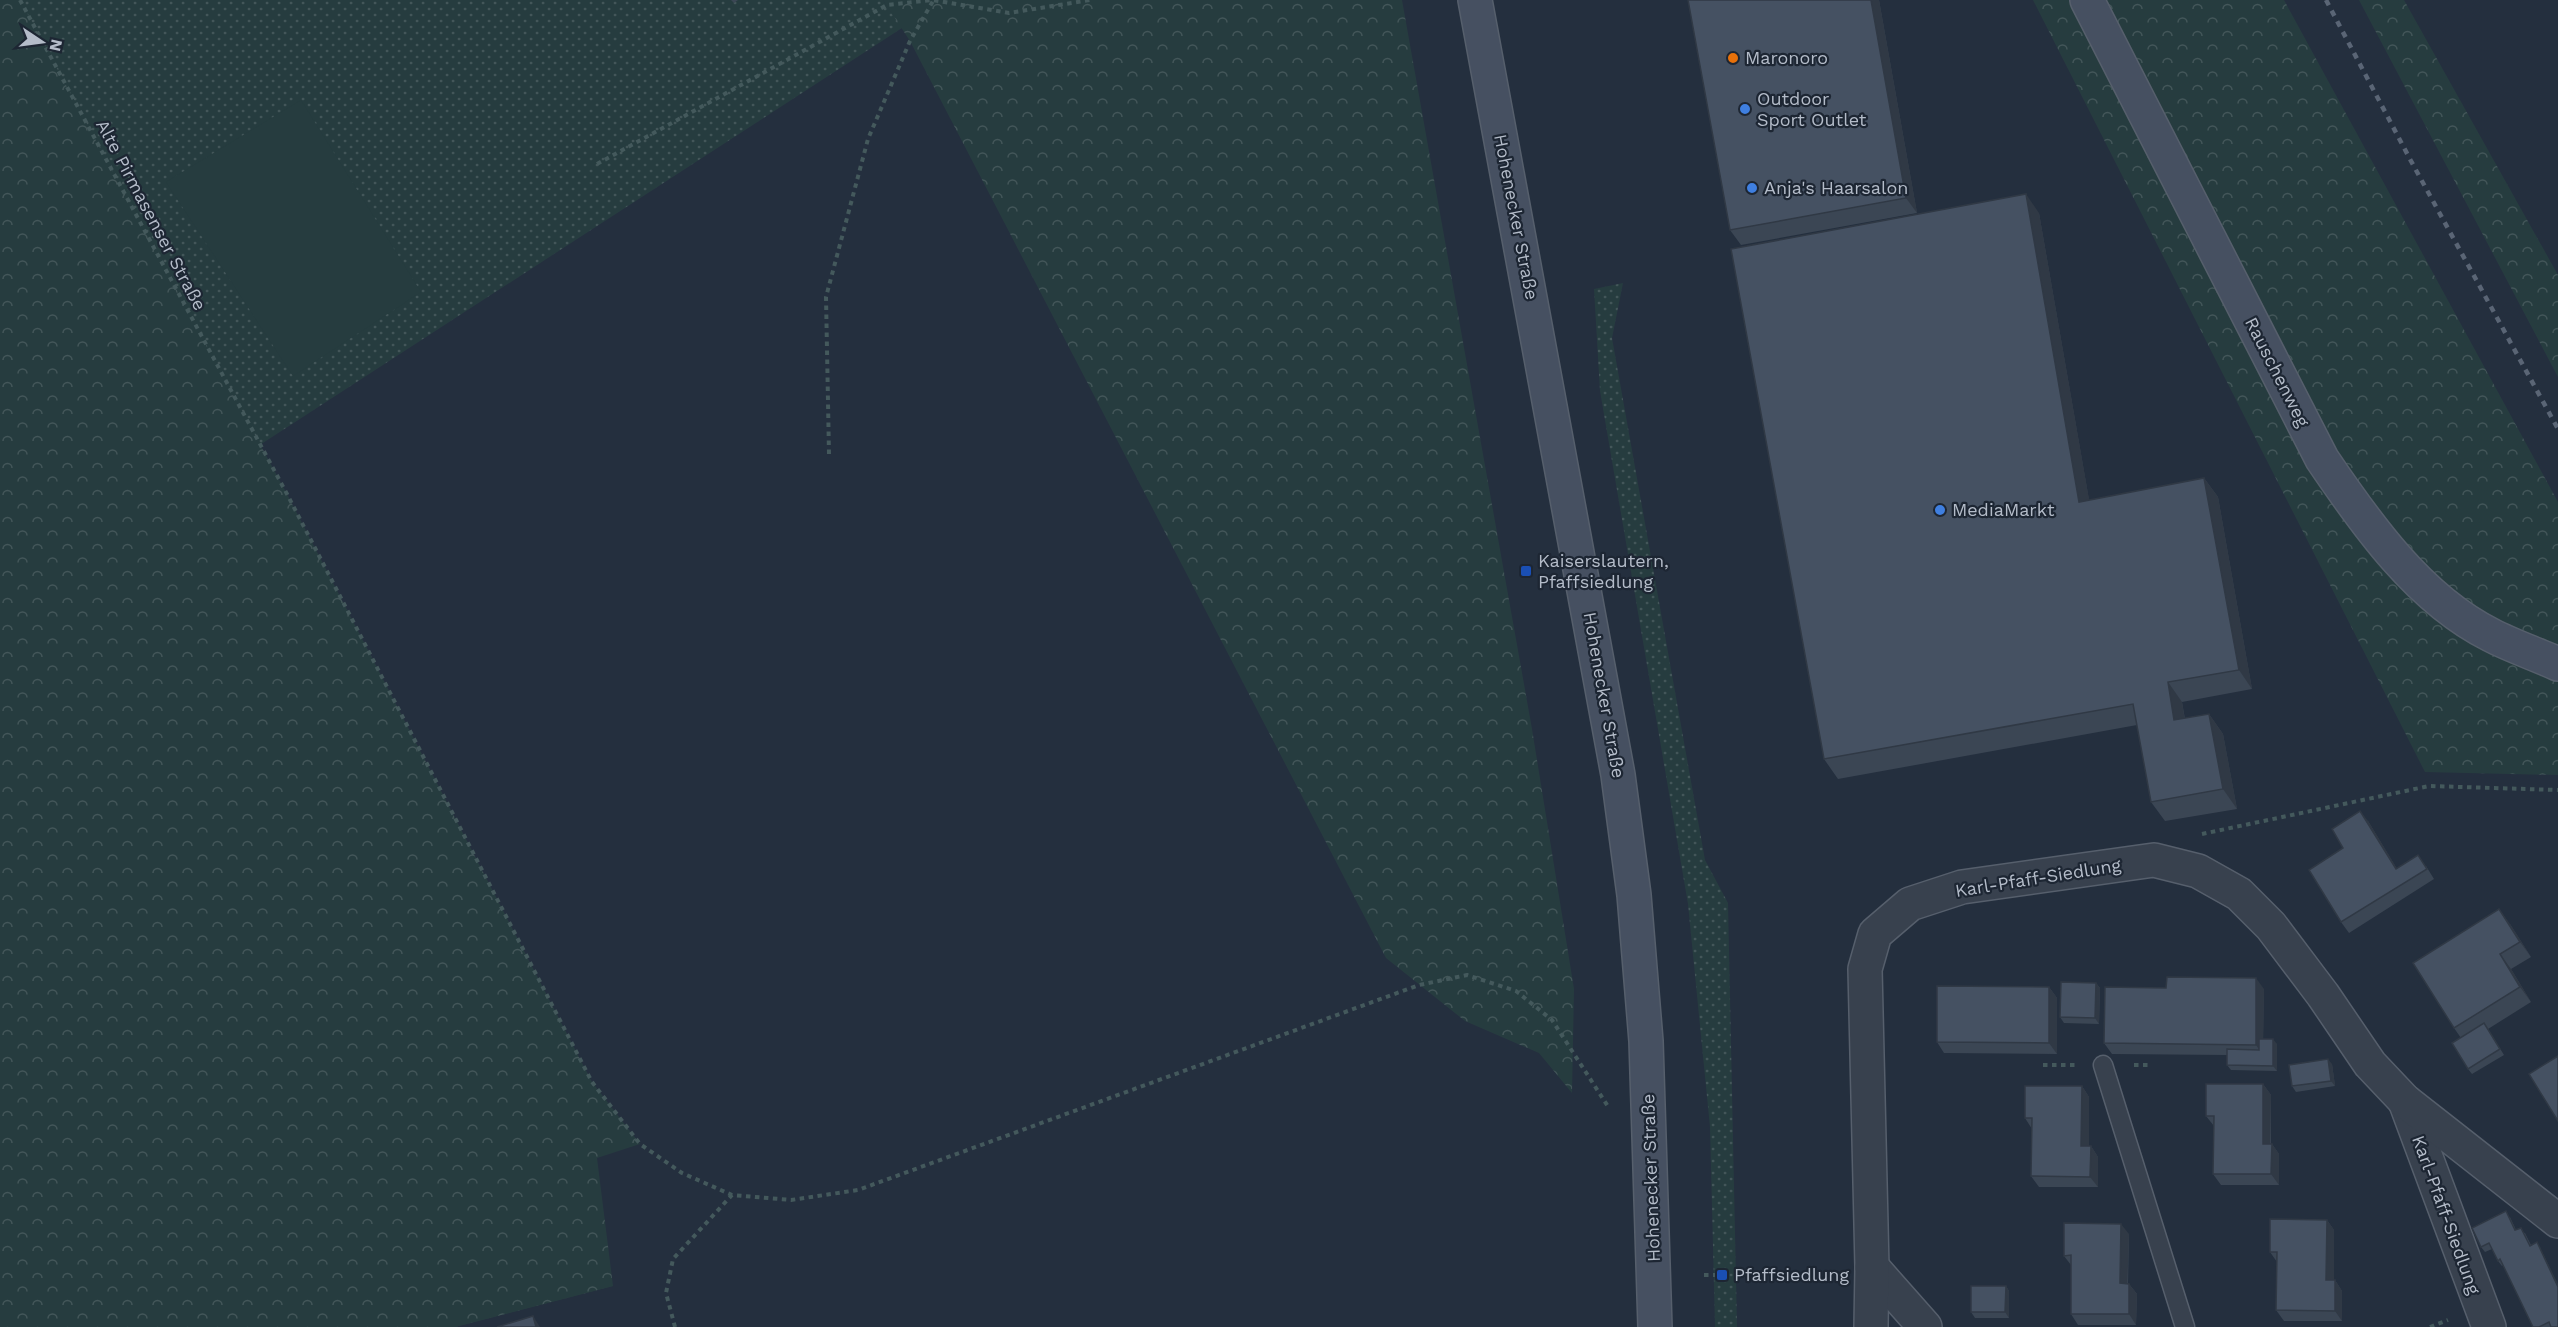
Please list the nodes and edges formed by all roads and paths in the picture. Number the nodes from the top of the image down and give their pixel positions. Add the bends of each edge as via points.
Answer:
1 (20, 0) edge
2 (933, 0) edge
3 (1090, 0) edge
4 (1476, 0) edge
5 (2087, 0) edge
6 (597, 164) dead end
7 (829, 454) dead end
8 (2558, 664) edge
9 (2558, 790) edge
10 (2154, 860) junction
11 (2103, 1065) dead end
12 (2405, 1101) junction
13 (1609, 1108) dead end
14 (732, 1195) junction
15 (2558, 1221) edge
16 (1872, 1267) junction
17 (1704, 1275) dead end
18 (1722, 1275) dead end
19 (675, 1327) edge
20 (1655, 1327) edge
21 (1871, 1327) edge
22 (1925, 1327) edge
23 (2185, 1327) edge
24 (2489, 1327) edge

1 - 14 path, Alte Pirmasenser Straße via 260,444 592,1082 640,1144 682,1173
2 - 3 path via 1009,13
2 - 6 path via 887,5
2 - 7 path via 910,41 868,139 826,297
4 - 20 main road, Hohenecker Straße via 1621,796 1646,1041
5 - 8 main road, Rauschenweg via 2322,459 2367,525 2431,595 2489,634
9 - 10 path via 2429,786 2207,831
10 - 12 street, Karl-Pfaff-Siedlung via 2198,871 2239,894 2271,926 2370,1064
10 - 16 street, Karl-Pfaff-Siedlung via 1962,887 1910,904 1875,934 1865,969
11 - 23 lane
12 - 15 street, Karl-Pfaff-Siedlung
12 - 24 street, Karl-Pfaff-Siedlung
13 - 14 path, Alte Pirmasenser Straße via 1552,1020 1516,991 1467,975 1419,985 858,1190 791,1200
14 - 19 path via 673,1258 666,1293
16 - 21 street, Karl-Pfaff-Siedlung
16 - 22 street
17 - 18 path

